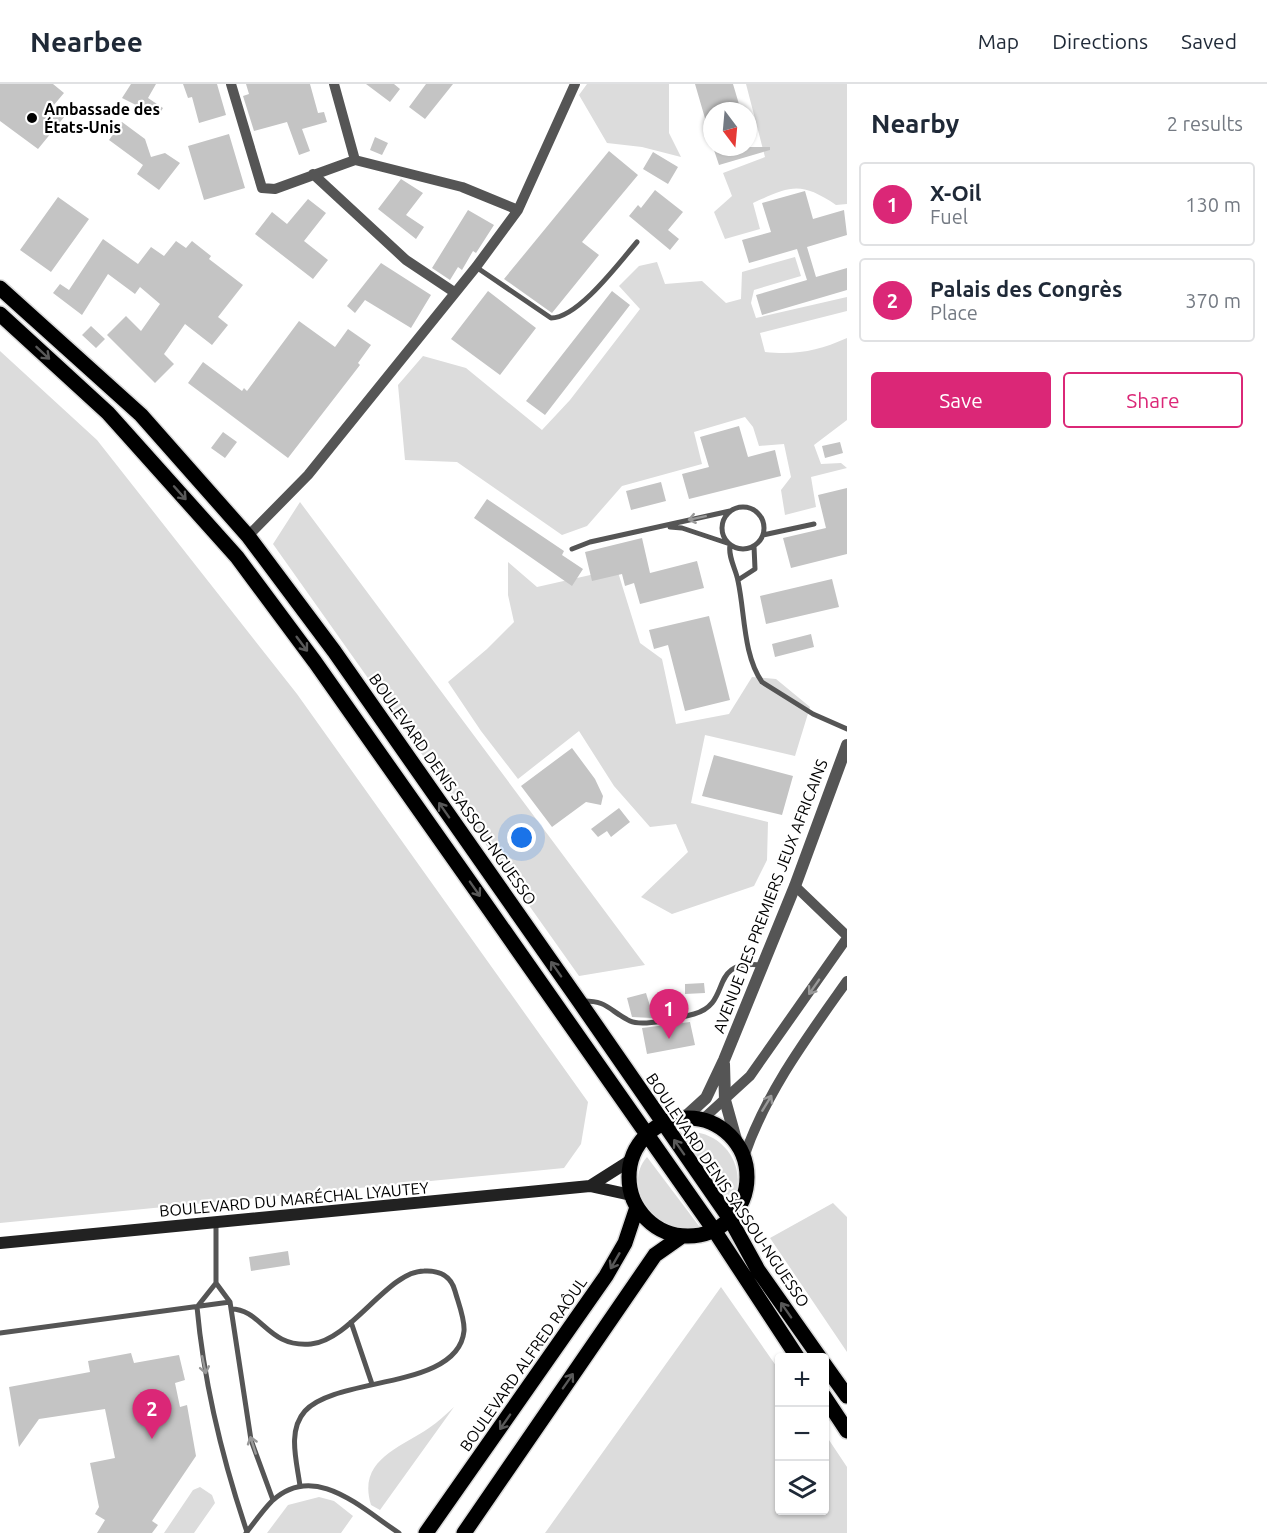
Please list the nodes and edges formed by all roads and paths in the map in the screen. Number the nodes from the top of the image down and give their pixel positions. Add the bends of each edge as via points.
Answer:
1 (231, 84) edge
2 (334, 84) edge
3 (576, 84) edge
4 (355, 159) junction
5 (313, 174) junction
6 (518, 210) junction
7 (637, 242) dead end
8 (476, 267) junction
9 (0, 288) edge
10 (454, 292) junction
11 (0, 314) edge
12 (730, 511) junction
13 (814, 524) dead end
14 (666, 527) junction
15 (763, 535) junction
16 (248, 536) junction
17 (729, 544) junction
18 (754, 546) junction
19 (572, 549) dead end
20 (738, 580) junction
21 (847, 729) edge
22 (847, 745) edge
23 (795, 886) junction
24 (847, 937) edge
25 (763, 966) junction
26 (847, 981) edge
27 (579, 1001) junction
28 (724, 1060) junction
29 (725, 1100) junction
30 (684, 1118) junction
31 (703, 1119) junction
32 (663, 1123) junction
33 (646, 1134) junction
34 (741, 1150) junction
35 (631, 1160) junction
36 (590, 1186) junction
37 (634, 1201) junction
38 (730, 1219) junction
39 (216, 1222) junction
40 (714, 1230) junction
41 (682, 1236) junction
42 (0, 1244) edge
43 (216, 1283) junction
44 (230, 1302) junction
45 (197, 1307) junction
46 (231, 1309) junction
47 (351, 1322) junction
48 (0, 1333) edge
49 (795, 1353) edge
50 (816, 1353) edge
51 (829, 1370) edge
52 (372, 1384) junction
53 (847, 1396) edge
54 (829, 1402) edge
55 (847, 1431) edge
56 (300, 1486) junction
57 (273, 1500) junction
58 (246, 1532) edge
59 (399, 1533) edge
60 (426, 1533) edge
61 (464, 1533) edge

1 - 5 street via 262,188 275,189
2 - 4 street
3 - 6 street
4 - 5 street
4 - 6 street via 462,187
5 - 10 street via 406,260
6 - 8 street
7 - 8 lane via 597,287 558,318 551,318
8 - 10 street
9 - 16 main road, BOULEVARD DENIS SASSOU-NGUESSO via 141,416
10 - 16 street via 308,475
11 -> 33 main road, BOULEVARD DENIS SASSOU-NGUESSO via 108,413 237,557
12 -> 14 lane
12 - 15 lane via 736,507 752,509 762,520
12 - 17 lane via 721,526
13 - 15 lane
14 - 17 lane via 682,528
14 - 19 lane
15 - 18 lane
27 -> 16 main road, BOULEVARD DENIS SASSOU-NGUESSO via 334,651
17 - 18 lane via 745,549
17 - 20 lane
18 - 20 lane via 755,568
20 - 21 lane via 751,654 762,682 813,714
22 - 23 street, AVENUE DES PREMIERS JEUX AFRICAINS
23 - 24 street
23 - 25 street, AVENUE DES PREMIERS JEUX AFRICAINS
24 -> 29 street via 750,1076
25 - 27 lane via 746,963 729,970 710,1005 685,1016 634,1022 600,1001
25 - 28 street, AVENUE DES PREMIERS JEUX AFRICAINS
34 -> 26 street via 799,1051
27 - 32 main road, BOULEVARD DENIS SASSOU-NGUESSO
28 - 29 street, AVENUE DES PREMIERS JEUX AFRICAINS
28 - 30 street, AVENUE DES PREMIERS JEUX AFRICAINS via 706,1098
29 - 31 street
29 - 34 street, AVENUE DES PREMIERS JEUX AFRICAINS
30 - 31 main road
30 - 32 main road
31 - 34 main road via 722,1128
32 - 33 main road
38 -> 32 main road, BOULEVARD DENIS SASSOU-NGUESSO
33 - 35 main road
33 - 40 main road, BOULEVARD DENIS SASSOU-NGUESSO
34 - 38 main road via 748,1173 746,1190
35 - 36 main road, BOULEVARD DU MARÉCHAL LYAUTEY
35 - 37 main road, BOULEVARD ALFRED RAÔUL via 628,1178
36 - 37 main road, BOULEVARD DU MARÉCHAL LYAUTEY
36 - 39 main road, BOULEVARD DU MARÉCHAL LYAUTEY
37 - 41 main road via 649,1221
37 -> 60 main road, BOULEVARD ALFRED RAÔUL via 625,1243 606,1276
38 - 40 main road
50 -> 38 main road, BOULEVARD DENIS SASSOU-NGUESSO via 758,1270
39 - 42 main road, BOULEVARD DU MARÉCHAL LYAUTEY
39 - 43 lane
40 - 41 main road
40 - 49 main road, BOULEVARD DENIS SASSOU-NGUESSO
61 -> 41 main road via 655,1256
43 - 44 lane
43 - 45 lane
44 - 45 lane
44 - 46 lane
45 - 48 lane
45 -> 58 lane via 201,1352 224,1463
46 - 47 lane via 249,1313 270,1334 288,1343 313,1344
57 -> 46 lane via 251,1440
47 - 52 lane
47 - 52 lane via 392,1286 421,1270 441,1272 453,1284 465,1330 458,1349 438,1365 411,1376
51 - 53 main road
52 - 56 lane via 322,1400 306,1410 297,1422 294,1441
54 - 55 main road
56 - 57 lane
56 - 59 lane via 333,1489
57 - 58 lane

